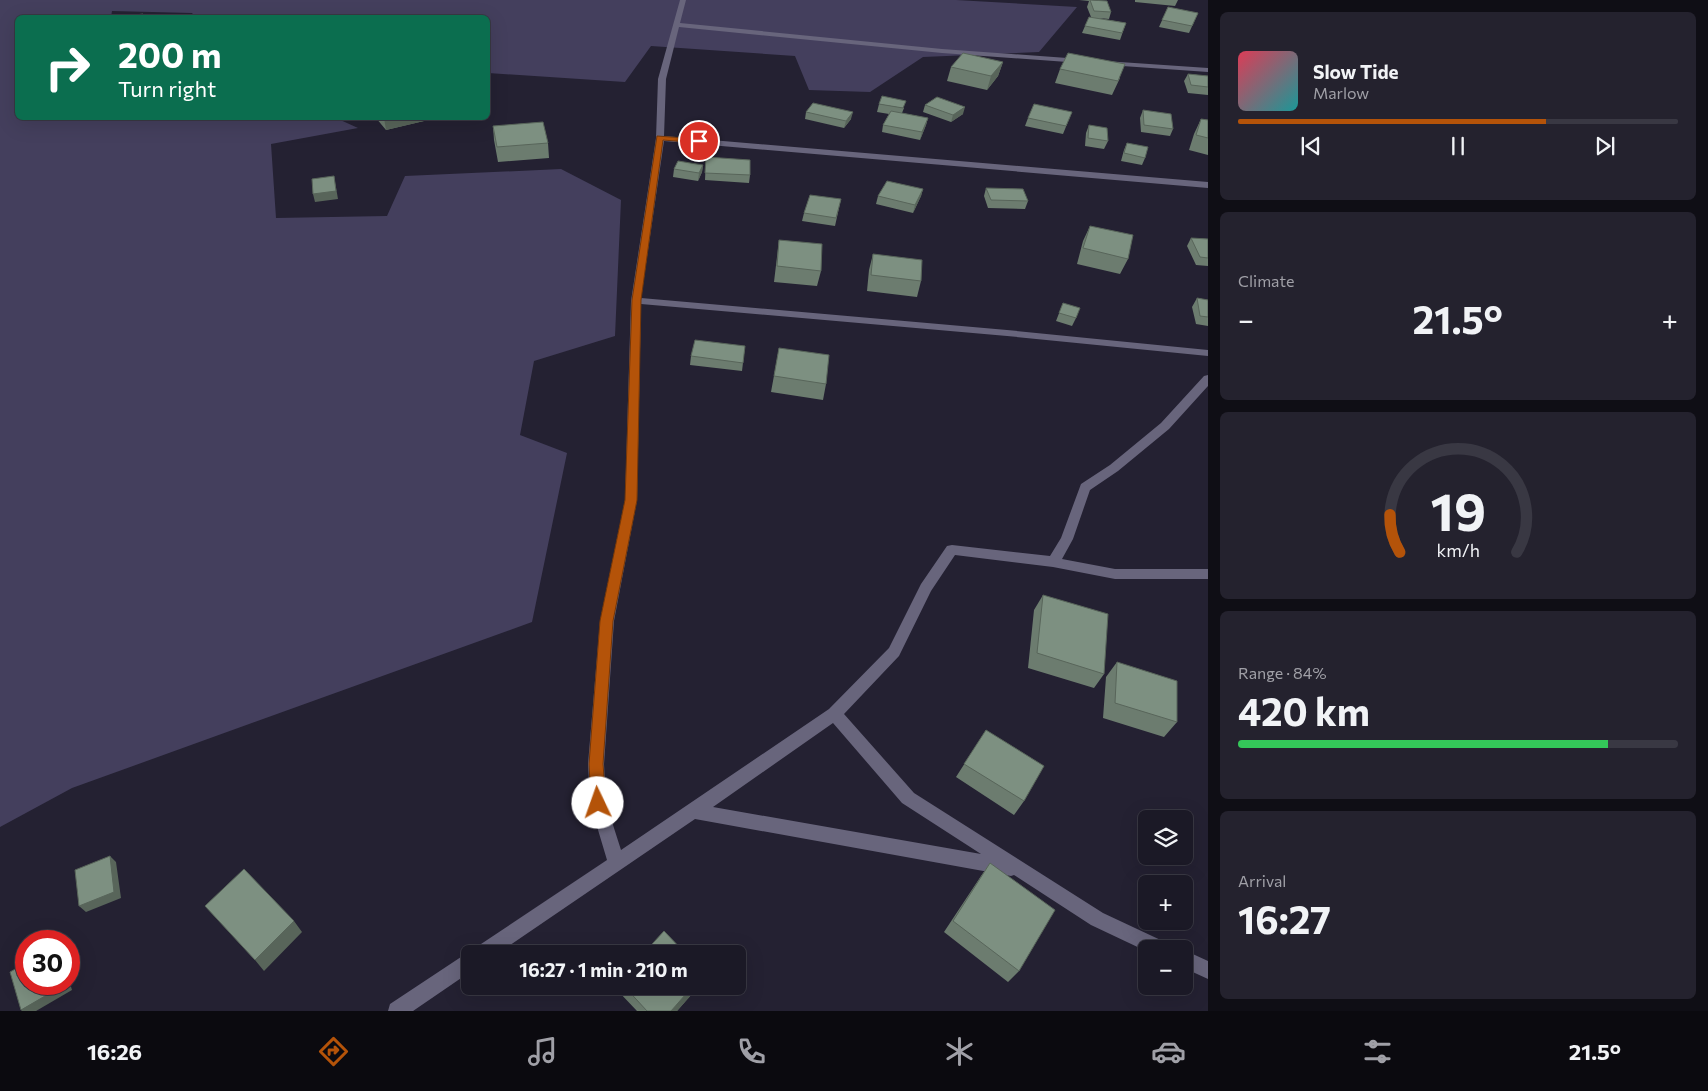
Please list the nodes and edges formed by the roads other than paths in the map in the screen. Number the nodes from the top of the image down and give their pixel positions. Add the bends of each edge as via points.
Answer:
1 (684, 0) edge
2 (676, 24) junction
3 (1090, 62) edge
4 (1100, 62) edge
5 (1208, 70) edge
6 (660, 138) junction
7 (1208, 184) edge
8 (636, 300) junction
9 (1208, 353) edge
10 (1208, 380) edge
11 (1053, 562) junction
12 (1208, 574) edge
13 (834, 714) junction
14 (693, 811) junction
15 (616, 862) junction
16 (1016, 868) junction
17 (1142, 940) edge
18 (494, 945) edge
19 (1193, 963) edge
20 (461, 967) edge
21 (1208, 970) edge
22 (397, 1011) edge

1 - 2 street
2 - 3 street via 942,51
2 - 6 street via 662,79
4 - 5 street
6 - 7 street
6 - 8 street
8 - 9 street
8 - 15 street via 631,500 607,621 596,764 598,803
10 - 11 street via 1165,426 1114,468 1084,487 1067,539
11 - 12 street via 1115,574
11 - 13 street via 952,550 926,588 894,652
13 - 14 street
13 - 16 street via 908,798
14 - 15 street
14 - 16 street
15 - 18 street
16 - 17 street via 1097,919
19 - 21 street
20 - 22 street

